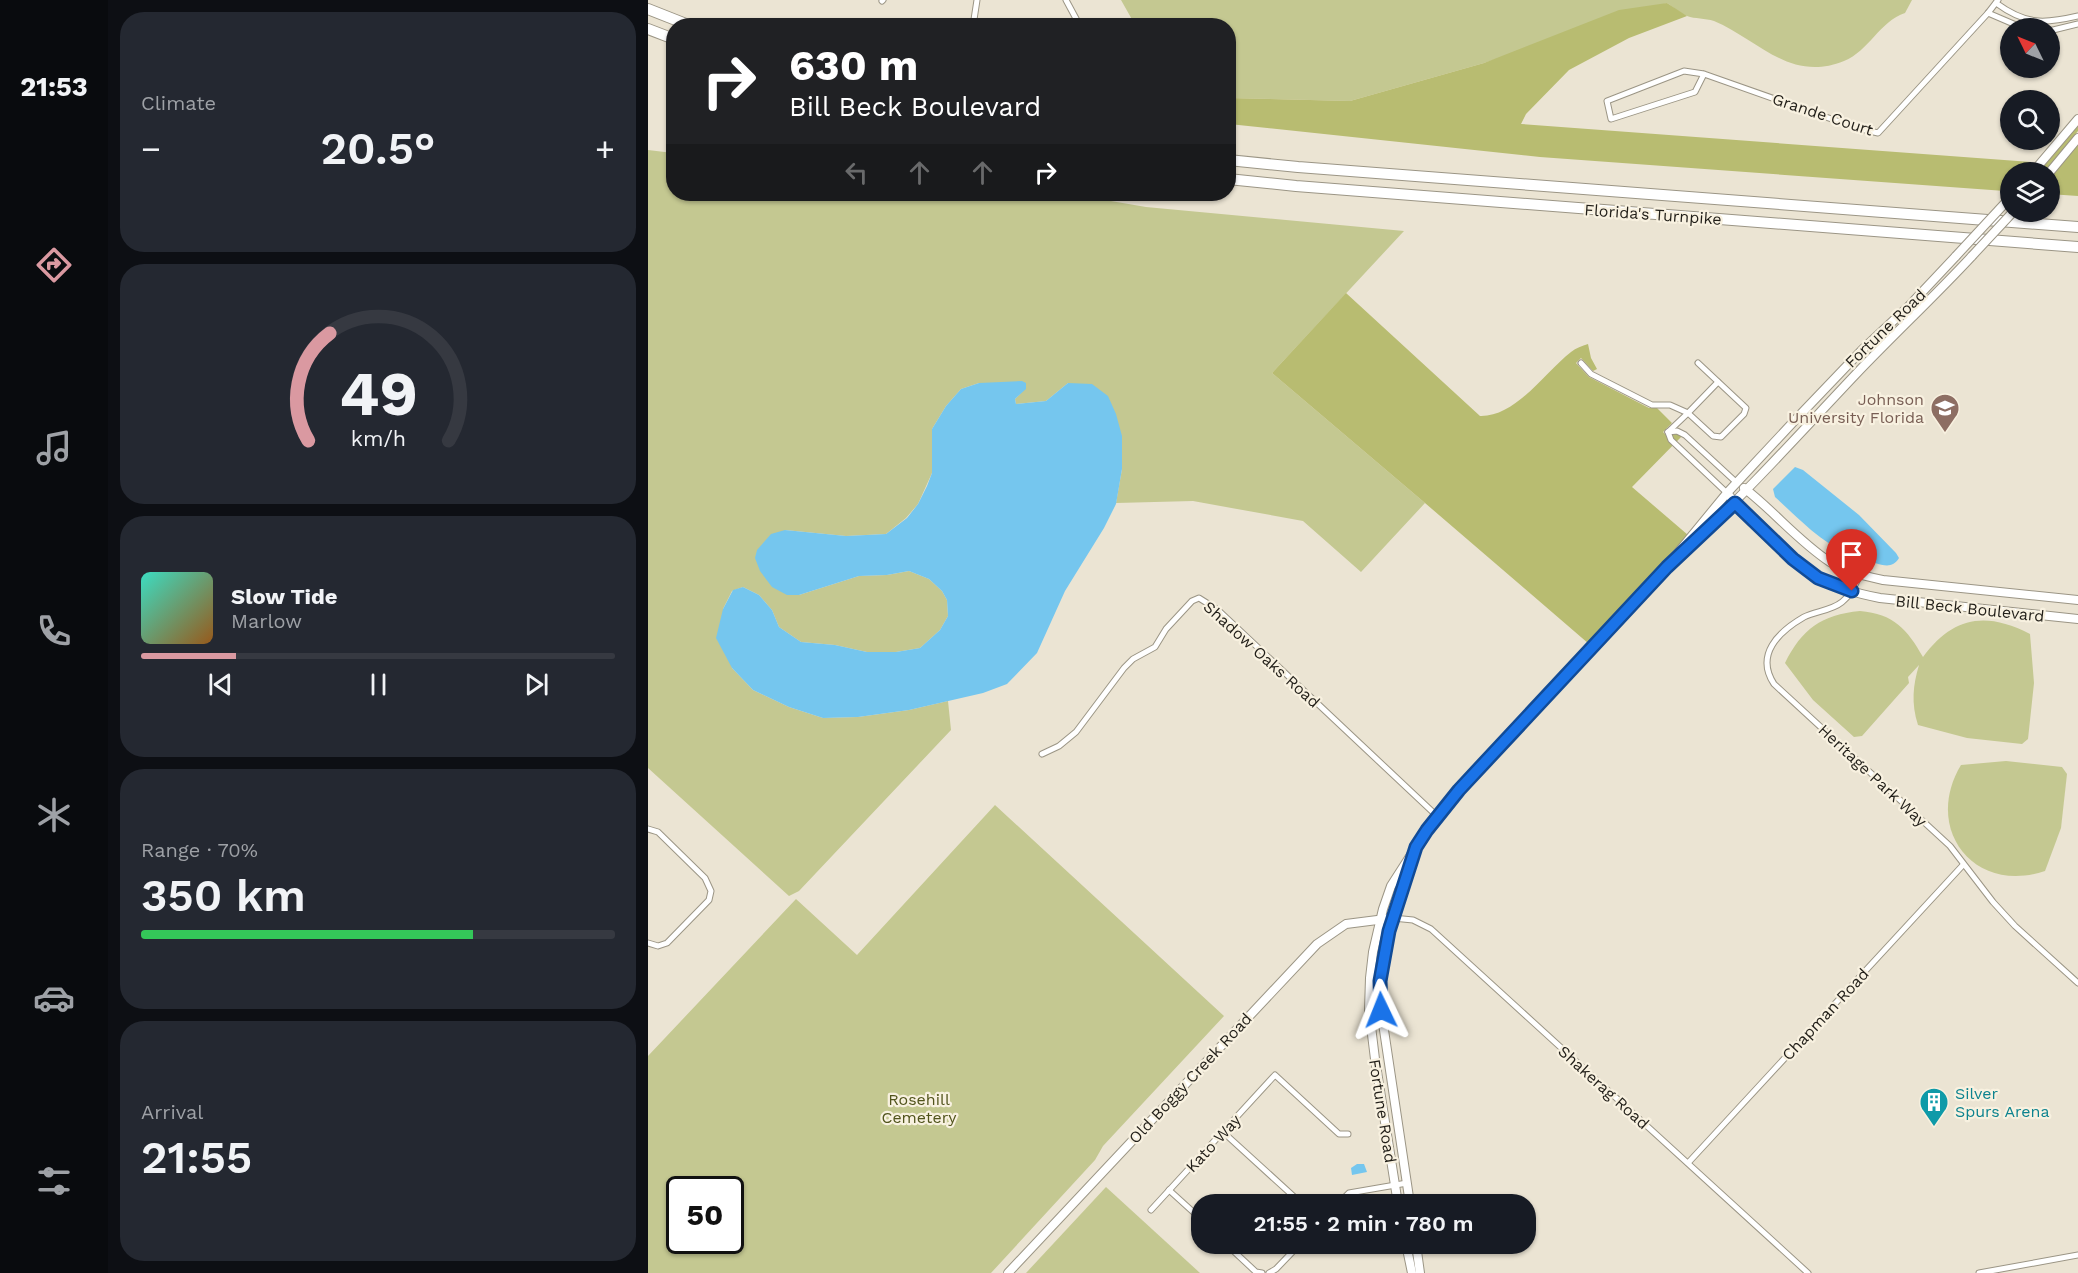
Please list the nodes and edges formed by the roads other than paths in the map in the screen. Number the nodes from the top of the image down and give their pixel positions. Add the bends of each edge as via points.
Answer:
1 (977, 0) edge
2 (1066, 0) edge
3 (1997, 1) edge
4 (648, 9) edge
5 (1988, 13) junction
6 (2078, 16) edge
7 (671, 18) edge
8 (975, 18) edge
9 (1076, 18) edge
10 (2000, 18) edge
11 (2078, 24) edge
12 (2060, 28) edge
13 (648, 30) edge
14 (666, 36) edge
15 (1704, 74) junction
16 (2078, 119) edge
17 (2078, 138) edge
18 (1236, 161) edge
19 (2041, 162) edge
20 (2058, 162) edge
21 (1236, 180) edge
22 (2000, 209) edge
23 (2004, 222) edge
24 (2078, 227) edge
25 (2078, 247) edge
26 (1581, 363) dead end
27 (1698, 363) dead end
28 (1718, 382) junction
29 (1688, 413) junction
30 (1797, 418) junction
31 (1806, 427) junction
32 (1668, 432) junction
33 (1737, 483) junction
34 (1747, 490) junction
35 (1727, 493) junction
36 (1735, 503) junction
37 (1667, 567) junction
38 (1860, 575) junction
39 (1852, 591) junction
40 (2078, 600) edge
41 (2078, 619) edge
42 (1042, 754) dead end
43 (1437, 816) junction
44 (648, 829) edge
45 (1416, 847) junction
46 (1963, 864) junction
47 (1393, 918) junction
48 (1381, 919) junction
49 (648, 943) edge
50 (2078, 983) edge
51 (1223, 1132) junction
52 (1348, 1134) dead end
53 (1688, 1163) junction
54 (1407, 1183) junction
55 (1395, 1185) junction
56 (1169, 1190) junction
57 (1291, 1194) edge
58 (1348, 1194) edge
59 (1396, 1194) edge
60 (1409, 1194) edge
61 (1151, 1210) dead end
62 (1191, 1211) edge
63 (1237, 1254) edge
64 (1290, 1254) edge
65 (1408, 1254) edge
66 (1417, 1254) edge
67 (2078, 1255) edge
68 (1008, 1273) edge
69 (1262, 1273) edge
70 (1269, 1273) edge
71 (1412, 1273) edge
72 (1420, 1273) edge
73 (1808, 1273) edge
74 (1979, 1273) edge

1 - 8 street
2 - 9 street
3 - 5 street, Grande Court
3 - 6 street via 2006,10 2041,22
4 - 7 highway
5 - 10 street
5 - 15 street, Grande Court via 1878,133
11 - 12 street
13 - 14 highway
15 - 15 street, Grande Court via 1684,71 1607,101 1611,119 1695,92
16 - 19 main road
17 - 20 main road
18 - 24 highway, Florida's Turnpike
21 - 25 highway, Florida's Turnpike
22 - 30 main road, Fortune Road, bridge via 1910,306
23 - 31 main road, Fortune Road, bridge
26 - 29 street via 1591,374 1652,405 1670,405
27 - 28 street
28 - 29 street
28 - 29 street via 1746,408 1733,426 1717,438
29 - 32 street
30 - 31 street
30 - 33 main road, Fortune Road
31 - 34 main road, Fortune Road
32 - 33 street, Bill Beck Boulevard via 1685,435
32 - 35 street, Bill Beck Boulevard via 1671,440
33 - 34 main road, Bill Beck Boulevard
33 - 35 main road, Fortune Road
34 - 36 main road, Fortune Road
34 - 38 main road, Bill Beck Boulevard via 1831,563
35 - 36 main road, Bill Beck Boulevard
35 - 37 main road, Fortune Road
36 - 37 main road, Fortune Road
36 - 39 main road, Bill Beck Boulevard via 1818,578
37 - 43 main road, Fortune Road
38 - 39 street, Heritage Park Way
38 - 40 main road, Bill Beck Boulevard
39 - 41 main road, Bill Beck Boulevard via 1880,598
39 - 46 street, Heritage Park Way via 1841,603 1804,617 1782,633 1772,645 1767,673 1774,684 1950,846
42 - 43 street, Shadow Oaks Road via 1076,732 1124,668 1155,647 1166,629 1199,598 1218,610
43 - 45 main road, Fortune Road
44 - 49 street via 658,832 705,878 711,891 709,900 667,943
45 - 47 main road, Fortune Road
45 - 48 main road, Fortune Road via 1391,886
46 - 50 street, Heritage Park Way via 2015,926
46 - 53 street, Chapman Road
47 - 48 main road, Old Boggy Creek Road
47 - 53 street, Shakerag Road via 1413,920 1431,929
47 - 54 main road, Fortune Road via 1380,981 1381,1010
48 - 55 main road, Fortune Road via 1370,978 1370,1010
48 - 68 main road, Old Boggy Creek Road via 1346,924 1317,944
51 - 52 street, Kato Way via 1275,1075 1339,1134
51 - 56 street, Kato Way
51 - 57 street
53 - 73 street, Shakerag Road
54 - 55 street
54 - 60 main road, Fortune Road
55 - 58 street
55 - 59 main road, Fortune Road
56 - 61 street, Kato Way
56 - 62 street
63 - 69 street
64 - 70 street
65 - 71 main road
66 - 72 main road
67 - 74 street

